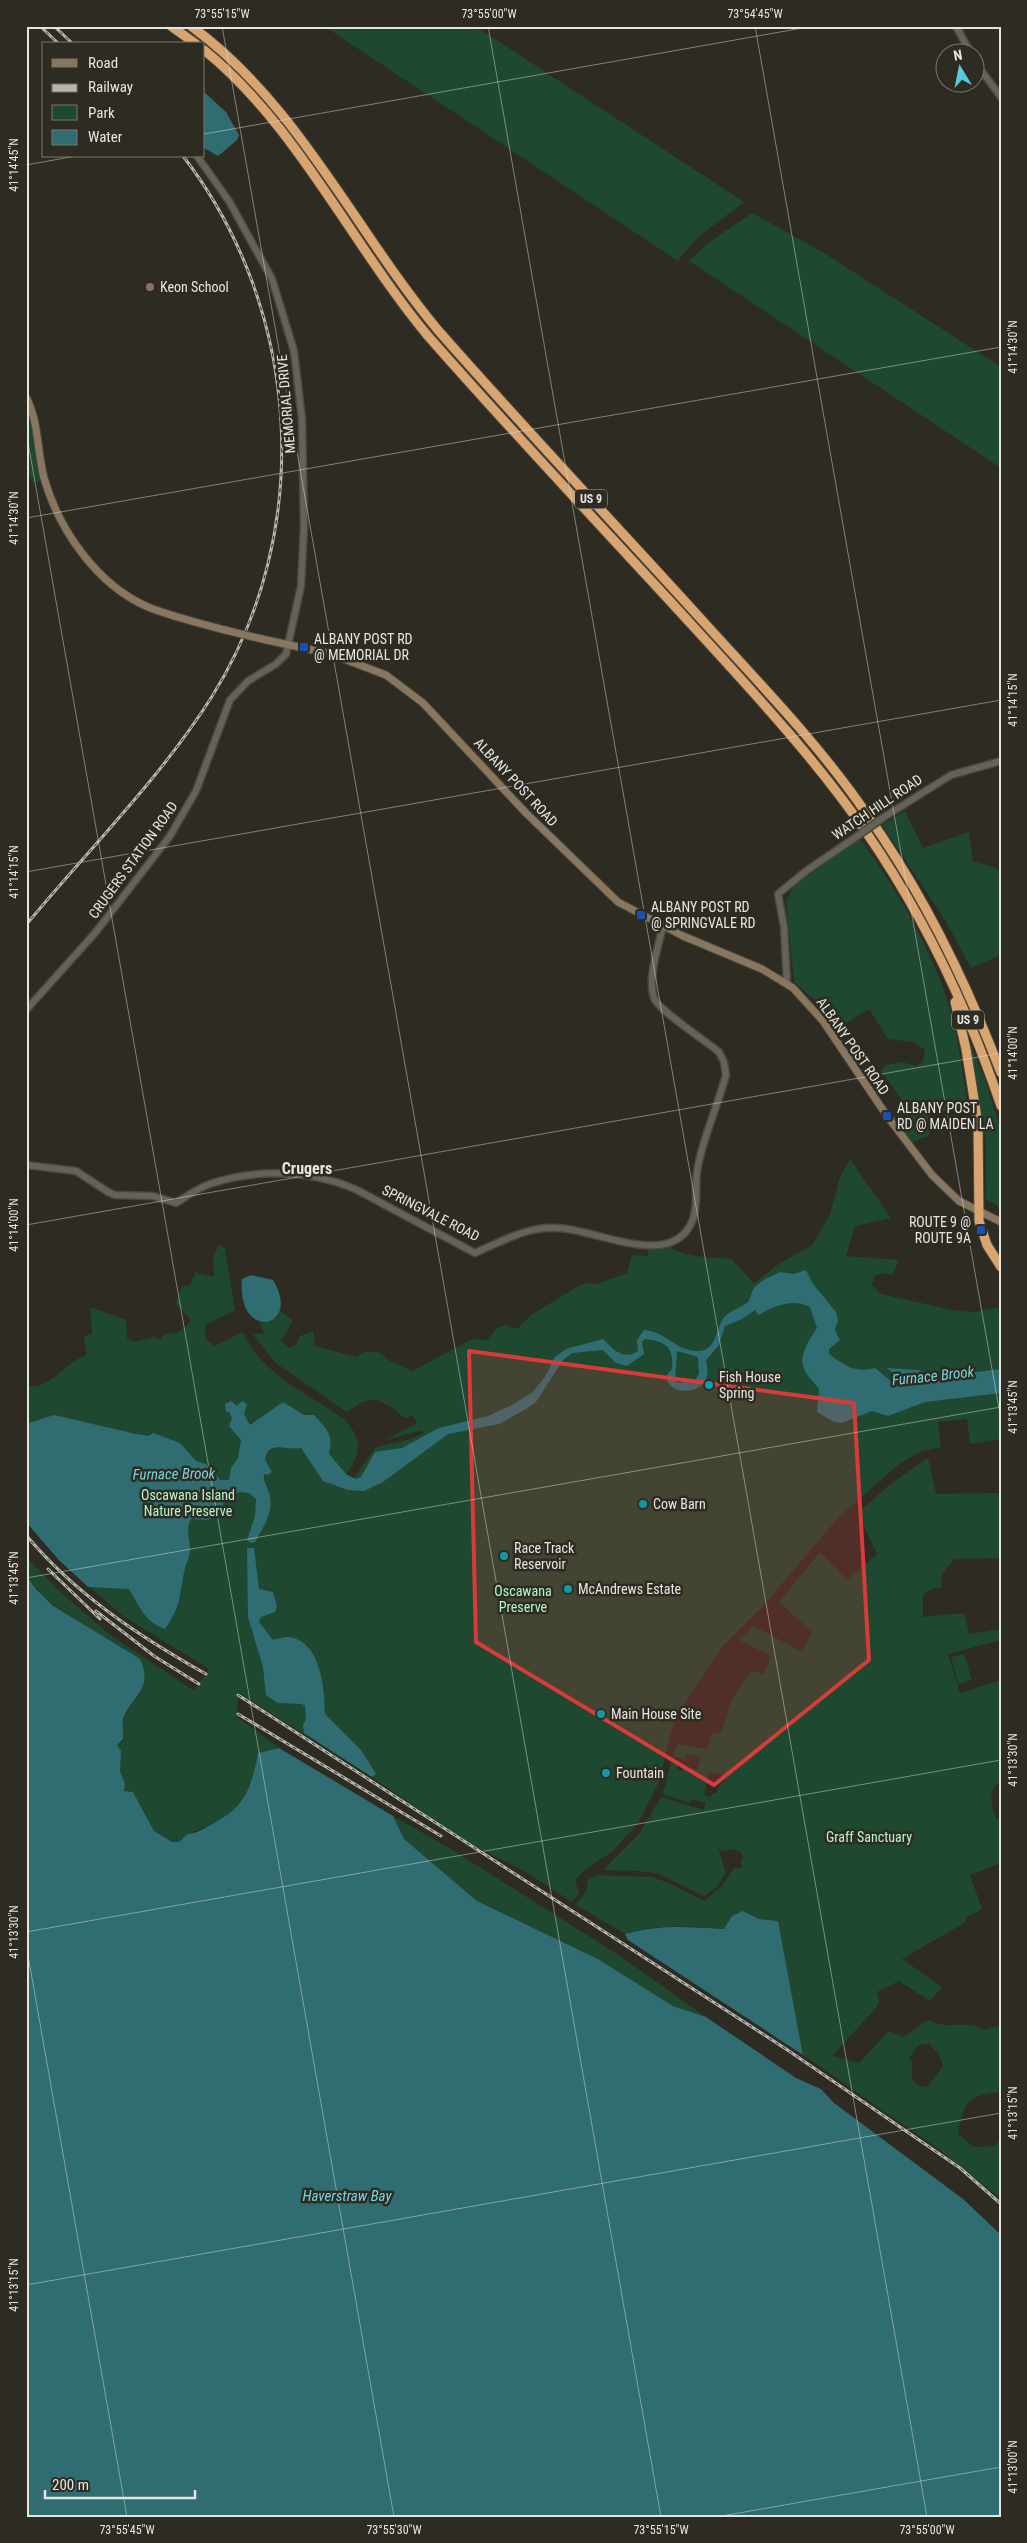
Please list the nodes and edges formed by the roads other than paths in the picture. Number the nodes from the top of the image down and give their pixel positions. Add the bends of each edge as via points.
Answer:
1 (171, 26) edge
2 (191, 26) edge
3 (956, 26) edge
4 (193, 42) edge
5 (965, 42) edge
6 (205, 51) edge
7 (984, 74) edge
8 (1001, 97) edge
9 (198, 158) edge
10 (26, 397) edge
11 (289, 644) junction
12 (1001, 761) edge
13 (663, 925) junction
14 (928, 936) junction
15 (788, 983) junction
16 (967, 990) junction
17 (26, 1010) edge
18 (1001, 1057) edge
19 (1001, 1073) edge
20 (1001, 1106) edge
21 (26, 1165) edge
22 (980, 1213) junction
23 (1001, 1222) edge
24 (1001, 1267) edge

1 - 4 highway
2 - 16 highway, US 9 via 238,65 271,100 393,273 437,329 825,758 907,875
3 - 5 street
6 - 14 highway, US 9 via 247,90 275,122 379,273 433,341 816,765 876,847
7 - 8 street
9 - 11 street, MEMORIAL DRIVE via 229,201 272,280 294,351 302,418 304,526 301,586
10 - 11 main road, ALBANY POST ROAD, bridge via 34,417 50,496 76,544 97,570 125,595 148,606 225,630
11 - 13 main road, ALBANY POST ROAD via 359,663 403,687 423,703 603,890 618,902
11 - 17 street, CRUGERS STATION ROAD via 282,660 248,681 230,700 196,791 170,836 96,933
12 - 15 street, WATCH HILL ROAD, bridge via 951,775 884,817 778,894
13 - 15 main road, ALBANY POST ROAD
13 - 21 street, SPRINGVALE ROAD via 653,973 654,998 663,1010 719,1052 726,1075 698,1163 693,1219 685,1232 670,1242 656,1247 644,1246 583,1231 538,1228 475,1253 357,1190 305,1174 277,1173 235,1178 210,1184 176,1202 146,1195 116,1195 76,1172
14 - 20 highway, US 9 via 964,1010
14 - 22 highway via 957,1007 966,1049 978,1129
15 - 22 main road, ALBANY POST ROAD via 823,1021 887,1116 932,1175 959,1201
16 - 18 highway
16 - 19 highway, US 9
22 - 23 main road, ALBANY POST ROAD
22 - 24 highway via 983,1237

